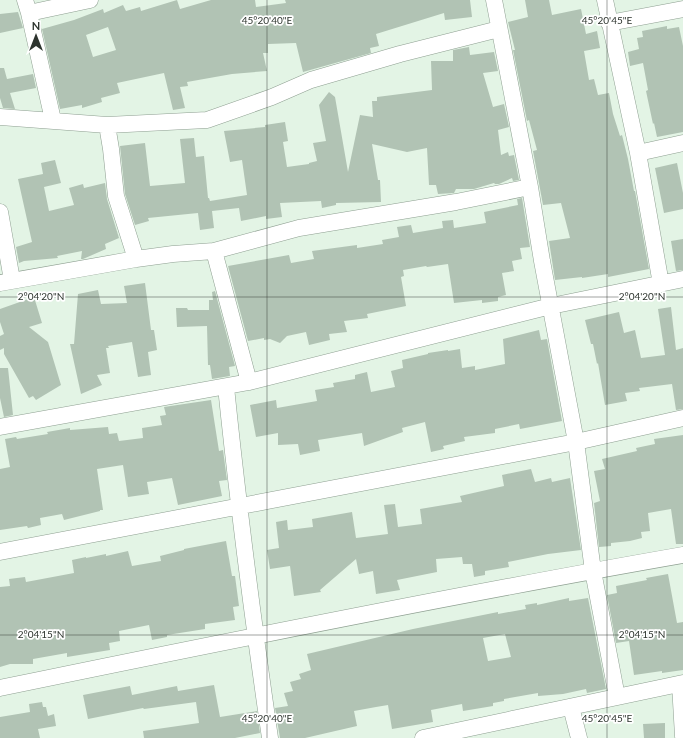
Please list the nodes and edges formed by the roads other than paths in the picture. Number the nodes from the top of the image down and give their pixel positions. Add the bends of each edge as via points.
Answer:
1 (90, 0) edge
2 (494, 0) edge
3 (605, 0) edge
4 (27, 7) edge
5 (683, 9) edge
6 (609, 23) junction
7 (499, 29) junction
8 (0, 117) edge
9 (53, 120) junction
10 (107, 124) junction
11 (683, 143) edge
12 (638, 153) junction
13 (530, 188) junction
14 (0, 212) edge
15 (214, 251) junction
16 (136, 259) junction
17 (683, 279) edge
18 (6, 281) edge
19 (661, 284) junction
20 (551, 306) junction
21 (249, 382) junction
22 (226, 387) junction
23 (683, 418) edge
24 (0, 428) edge
25 (576, 442) junction
26 (238, 506) junction
27 (0, 552) edge
28 (683, 555) edge
29 (593, 571) junction
30 (255, 635) junction
31 (681, 684) edge
32 (0, 688) edge
33 (617, 697) junction
34 (571, 707) junction
35 (454, 735) edge
36 (683, 736) edge
37 (270, 738) edge
38 (423, 738) edge
39 (579, 738) edge

1 - 4 street
2 - 7 street
3 - 6 street
4 - 9 street
5 - 6 street
6 - 12 street
7 - 10 street via 311,80 207,120
7 - 13 street
8 - 9 street
9 - 10 street
10 - 16 street via 116,196
11 - 12 street
12 - 19 street
13 - 15 street via 299,228
13 - 20 street
14 - 18 street
15 - 16 street
15 - 21 street
16 - 18 street
17 - 19 street
19 - 20 street
20 - 21 street
20 - 25 street
21 - 22 street
22 - 24 street
22 - 26 street
23 - 25 street
25 - 26 street
25 - 29 street
26 - 27 street
26 - 30 street
28 - 29 street
29 - 30 street
29 - 33 street
30 - 32 street
30 - 37 street
31 - 33 street
31 - 36 street
33 - 34 street
34 - 35 street
34 - 39 street
35 - 38 street

